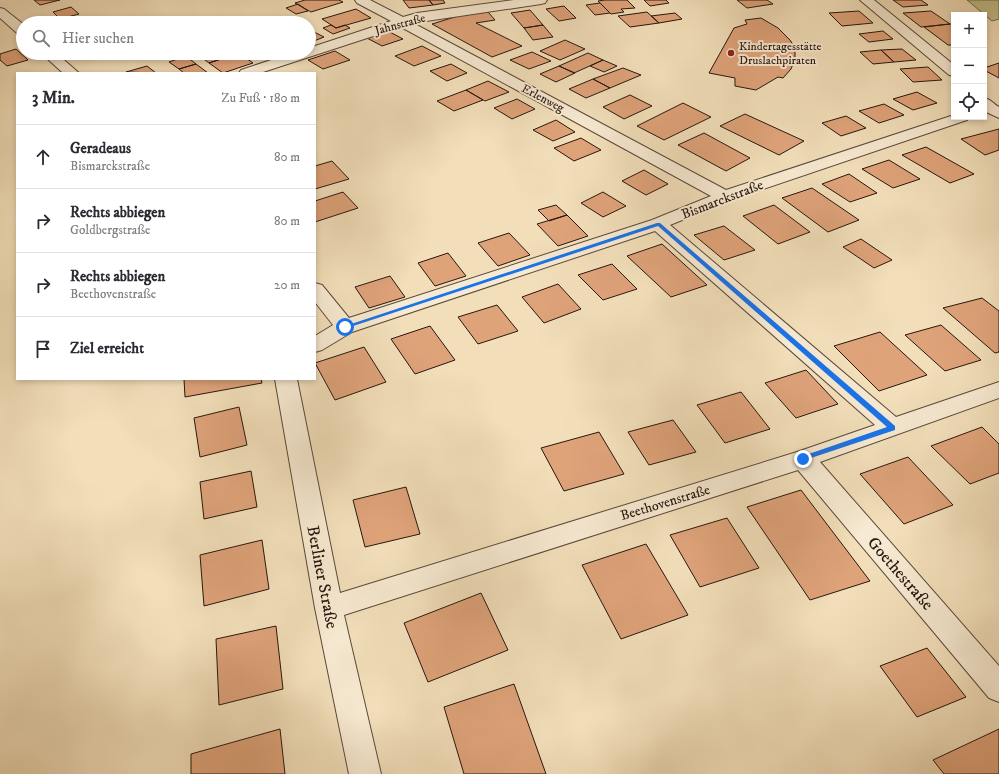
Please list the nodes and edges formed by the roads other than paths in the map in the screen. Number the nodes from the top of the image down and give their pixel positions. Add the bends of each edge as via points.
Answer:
1 (361, 0) edge
2 (541, 0) edge
3 (866, 0) edge
4 (0, 12) edge
5 (401, 22) junction
6 (16, 25) edge
7 (316, 50) edge
8 (56, 60) edge
9 (286, 60) edge
10 (951, 70) edge
11 (71, 72) edge
12 (249, 72) edge
13 (953, 120) edge
14 (725, 196) junction
15 (658, 224) junction
16 (316, 290) edge
17 (345, 327) junction
18 (316, 344) edge
19 (286, 380) edge
20 (999, 390) edge
21 (893, 428) junction
22 (803, 459) junction
23 (329, 608) junction
24 (999, 688) edge
25 (365, 774) edge

1 - 5 street, Erlenweg
2 - 5 street, Jahnstraße via 417,17
3 - 10 street
4 - 6 street
5 - 7 street, Jahnstraße
5 - 14 street, Erlenweg
8 - 11 street
9 - 12 street, Jahnstraße
13 - 14 street, Bismarckstraße
14 - 15 street, Bismarckstraße
15 - 17 street, Bismarckstraße
15 - 21 street
16 - 17 street
17 - 18 street, Bismarckstraße
19 - 23 street, Berliner Straße
20 - 21 street, Beethovenstraße
21 - 22 street, Beethovenstraße
22 - 23 street, Beethovenstraße
22 - 24 street, Goethestraße
23 - 25 street, Berliner Straße

